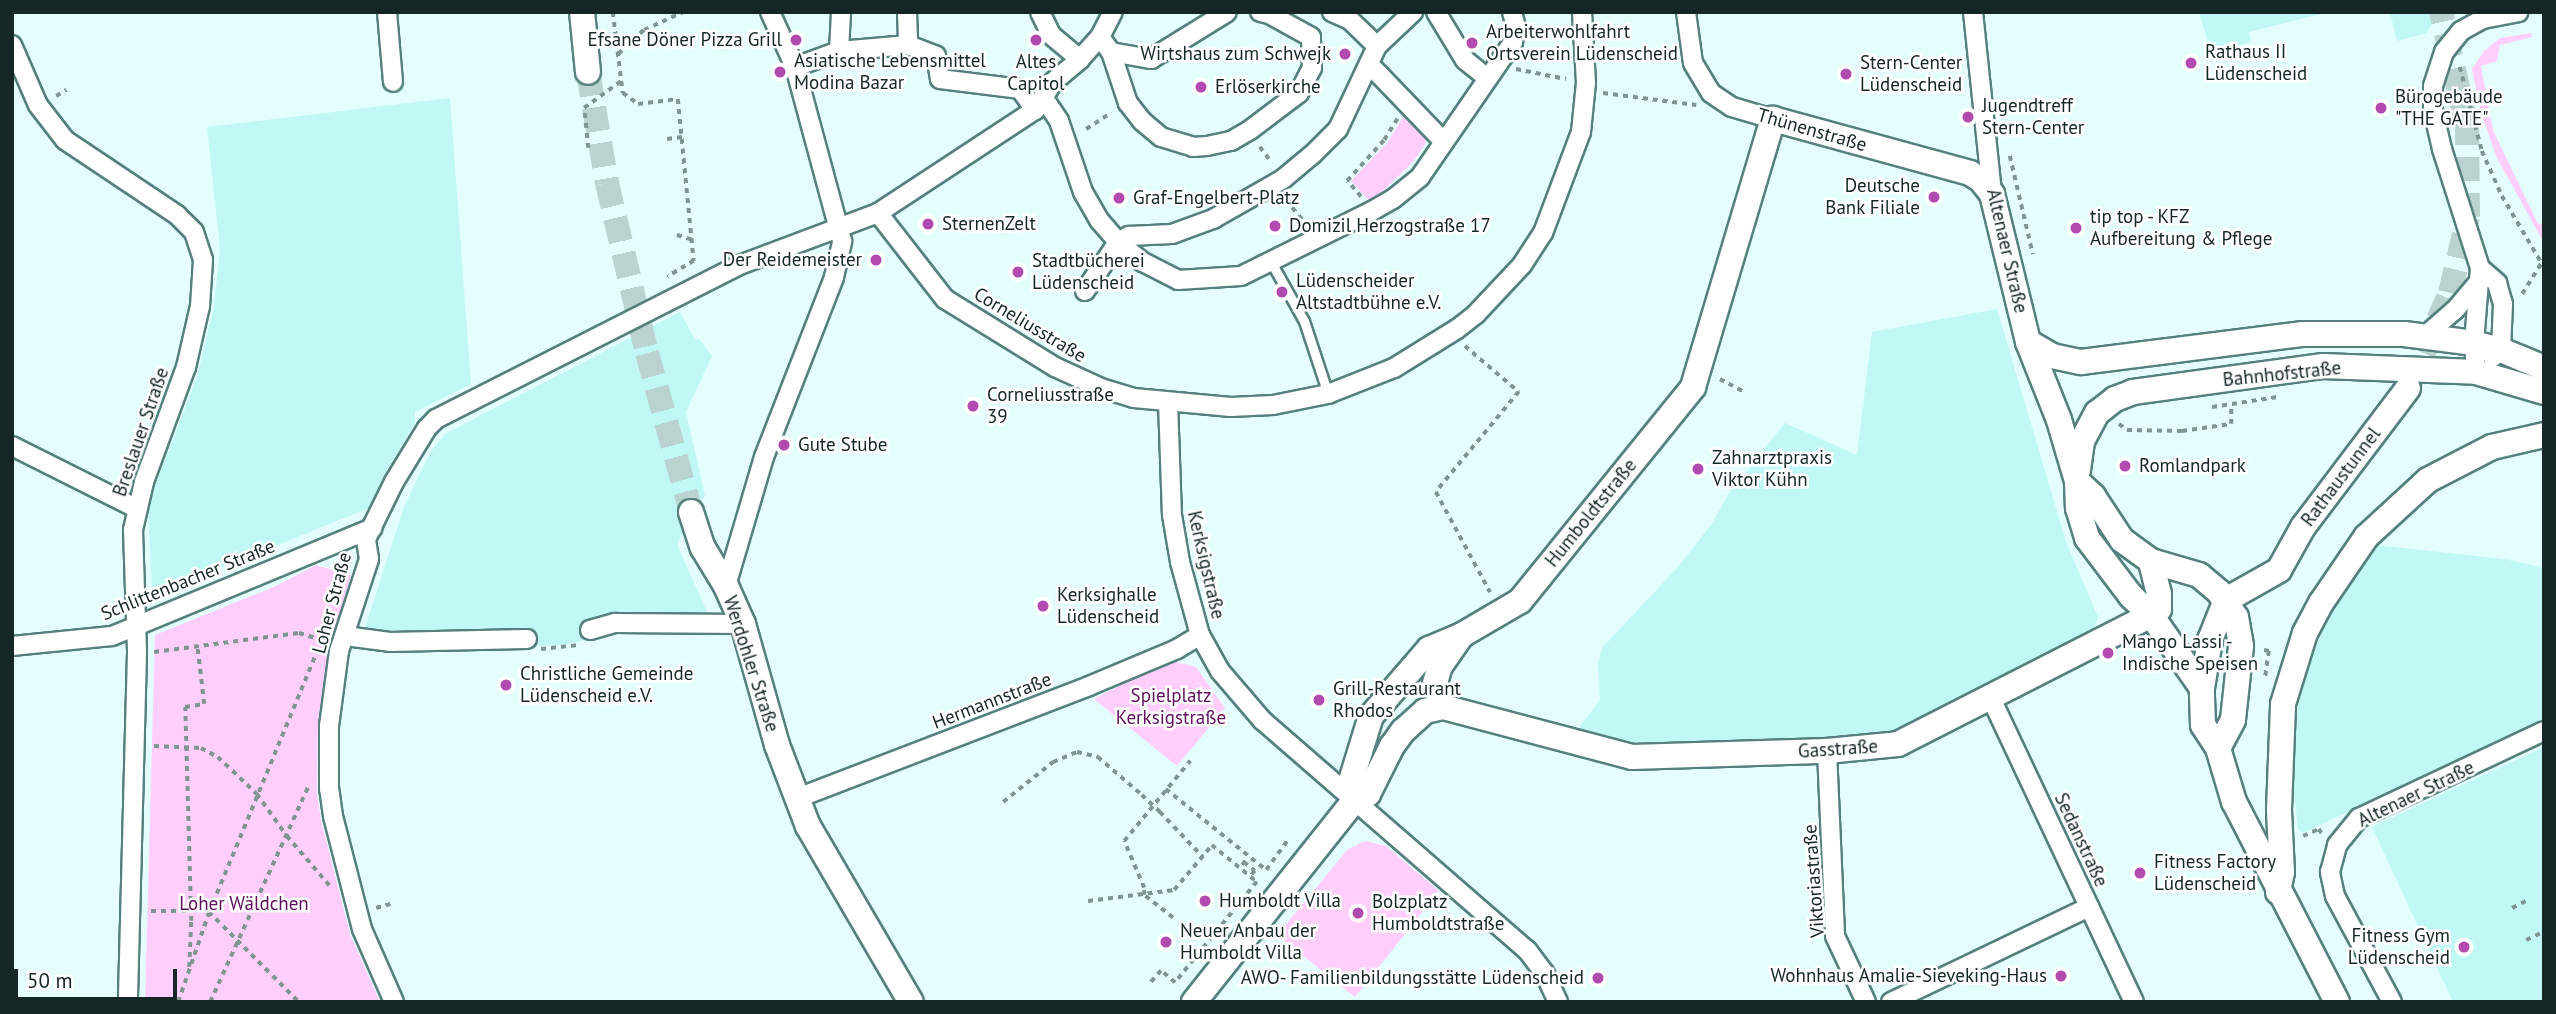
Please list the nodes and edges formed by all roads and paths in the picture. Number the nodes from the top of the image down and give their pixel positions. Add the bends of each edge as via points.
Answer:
1 (387, 12) edge
2 (582, 12) edge
3 (613, 12) edge
4 (683, 12) edge
5 (770, 12) edge
6 (841, 12) edge
7 (907, 12) edge
8 (1040, 12) edge
9 (1113, 12) edge
10 (1227, 12) edge
11 (1260, 12) edge
12 (1332, 12) edge
13 (1413, 12) edge
14 (1436, 12) edge
15 (1512, 12) edge
16 (1582, 12) edge
17 (1686, 12) edge
18 (1973, 12) edge
19 (2518, 12) edge
20 (2461, 31) junction
21 (1100, 37) junction
22 (12, 45) edge
23 (908, 46) junction
24 (1377, 46) junction
25 (839, 51) junction
26 (1111, 52) junction
27 (618, 54) junction
28 (1080, 59) junction
29 (1369, 64) junction
30 (795, 67) junction
31 (1499, 71) junction
32 (588, 72) tunnel mouth
33 (621, 81) junction
34 (393, 82) dead end
35 (1591, 88) junction
36 (1711, 93) junction
37 (1408, 102) junction
38 (1128, 103) junction
39 (1039, 104) junction
40 (1773, 119) junction
41 (1086, 129) dead end
42 (1250, 130) junction
43 (682, 137) junction
44 (667, 139) dead end
45 (1444, 142) junction
46 (2007, 145) dead end
47 (588, 148) dead end
48 (1279, 181) junction
49 (1347, 181) dead end
50 (1992, 194) junction
51 (878, 213) junction
52 (841, 228) junction
53 (677, 235) dead end
54 (693, 240) junction
55 (1314, 240) junction
56 (1118, 242) junction
57 (2034, 261) dead end
58 (1271, 262) junction
59 (2544, 267) edge
60 (2479, 276) junction
61 (665, 279) dead end
62 (1085, 291) dead end
63 (1450, 333) junction
64 (2426, 335) junction
65 (2028, 342) junction
66 (2474, 343) junction
67 (2501, 350) junction
68 (2081, 362) junction
69 (2544, 368) edge
70 (1701, 369) junction
71 (2476, 372) junction
72 (2408, 388) tunnel mouth
73 (2544, 392) edge
74 (1746, 393) dead end
75 (1328, 394) junction
76 (2281, 396) dead end
77 (1168, 402) junction
78 (2231, 405) junction
79 (2208, 407) dead end
80 (2056, 411) junction
81 (2118, 422) dead end
82 (2544, 435) edge
83 (12, 446) edge
84 (2077, 481) junction
85 (136, 508) junction
86 (691, 512) tunnel mouth
87 (373, 528) junction
88 (2151, 561) junction
89 (726, 586) junction
90 (2226, 600) junction
91 (1501, 613) junction
92 (2151, 615) junction
93 (743, 624) junction
94 (137, 626) junction
95 (1200, 635) junction
96 (1462, 635) junction
97 (587, 637) joint
98 (337, 640) junction
99 (197, 645) junction
100 (530, 645) joint
101 (12, 646) edge
102 (154, 652) dead end
103 (2202, 688) junction
104 (1990, 696) junction
105 (1443, 707) junction
106 (2544, 731) edge
107 (134, 746) junction
108 (187, 747) junction
109 (2218, 748) junction
110 (1827, 751) junction
111 (1190, 761) dead end
112 (312, 776) dead end
113 (1167, 789) junction
114 (257, 794) junction
115 (795, 799) junction
116 (1354, 801) junction
117 (1003, 802) dead end
118 (1153, 805) junction
119 (287, 836) junction
120 (1287, 841) dead end
121 (2337, 845) junction
122 (2281, 846) junction
123 (1203, 857) junction
124 (1248, 857) junction
125 (1251, 876) junction
126 (331, 887) dead end
127 (2278, 892) junction
128 (1144, 895) junction
129 (1088, 901) dead end
130 (2526, 901) dead end
131 (2089, 907) junction
132 (2512, 908) dead end
133 (190, 911) junction
134 (147, 912) dead end
135 (209, 912) junction
136 (1173, 918) dead end
137 (2541, 933) dead end
138 (238, 939) junction
139 (2526, 940) dead end
140 (189, 971) junction
141 (1149, 985) dead end
142 (128, 1002) edge
143 (178, 1002) edge
144 (210, 1002) edge
145 (299, 1002) edge
146 (394, 1002) edge
147 (911, 1002) edge
148 (1194, 1002) edge
149 (1558, 1002) edge
150 (1866, 1002) edge
151 (1891, 1002) edge
152 (2134, 1002) edge
153 (2337, 1002) edge
154 (2392, 1002) edge

1 - 34 street
2 - 32 main road
3 - 27 path
4 - 27 path via 644,30
5 - 30 street
6 - 25 street
7 - 23 street
8 - 28 street via 1051,35
9 - 21 street, Loher Straße
10 - 26 street via 1151,59
11 - 42 street via 1311,37 1312,68 1299,93
12 - 24 street via 1350,20
13 - 24 street
14 - 31 street via 1465,60
15 - 31 street via 1513,42
16 - 35 street, Corneliusstraße
17 - 36 street via 1693,63
18 - 50 street, Altenaer Straße
19 - 20 street via 2483,19
20 - 59 path via 2468,47 2460,67 2482,151 2502,196
20 - 60 street via 2437,69 2433,111
21 - 26 street
21 - 28 street, Loher Straße
22 - 85 street, Breslauer Straße via 38,105 65,140 177,215 199,241 204,272 186,367
23 - 25 street
23 - 39 street via 936,56 940,79 1020,89
24 - 29 street
25 - 30 street
26 - 38 street
27 - 33 path
28 - 39 street, Loher Straße via 1053,82
29 - 37 street
29 - 48 street via 1338,129
30 - 52 street
31 - 35 path
31 - 45 street
33 - 43 path via 623,93 638,104 678,99
33 - 47 path via 584,108
35 - 36 path via 1695,106
35 - 63 street, Corneliusstraße via 1581,132 1543,233 1522,265 1476,314
36 - 40 street, Thünenstraße via 1732,107
37 - 45 street
37 - 49 path via 1384,140
38 - 41 path
38 - 42 street via 1151,130 1178,144 1207,146 1231,141
39 - 51 street, Loher Straße
39 - 56 street via 1055,114 1083,192
40 - 50 main road, Thünenstraße via 1967,172
40 - 70 main road, Humboldtstraße
42 - 48 path
43 - 44 path
43 - 54 path
45 - 55 street via 1420,177 1394,199
46 - 57 path
48 - 55 path
48 - 56 street via 1189,228 1172,234 1129,236
50 - 65 main road, Altenaer Straße
51 - 52 street, Loher Straße
51 - 77 street, Corneliusstraße via 945,299 1063,371 1133,398
52 - 87 street, Loher Straße via 737,267 436,419 394,482
52 - 89 street, Werdohler Straße via 841,256 764,457
53 - 54 path
54 - 61 path via 694,261
55 - 58 street
56 - 58 street via 1143,262 1178,280 1241,276
56 - 62 street
58 - 75 lane via 1304,321
60 - 64 street via 2455,310
60 - 66 street
60 - 67 street via 2497,283 2503,304
63 - 75 street, Corneliusstraße via 1394,368
63 - 91 path via 1519,392 1436,492
64 - 66 main road, Bahnhofstraße
64 - 68 main road, Bahnhofstraße via 2332,331
65 - 68 main road, Bahnhofstraße via 2052,356
65 - 80 main road, Altenaer Straße
66 - 67 main road, Bahnhofstraße
66 - 71 street
67 - 69 main road, Bahnhofstraße
67 - 71 street
68 - 80 main road via 2057,384
70 - 74 path
70 - 91 main road, Humboldtstraße via 1693,387 1520,601
71 - 73 main road, Bahnhofstraße
71 - 84 main road, Bahnhofstraße via 2323,366 2133,392 2097,413 2082,441
72 - 90 main road, Rathaustunnel via 2303,527 2279,569
75 - 77 street, Corneliusstraße via 1273,405
76 - 78 path
77 - 95 street, Kerksigstraße via 1172,515
78 - 79 path
78 - 81 path via 2231,424 2182,431 2127,430
80 - 84 main road, Altenaer Straße
82 - 122 main road via 2492,447 2428,481 2383,518 2342,569 2305,633 2283,704
83 - 85 street
84 - 88 main road, Altenaer Straße via 2093,496 2122,540
84 - 92 main road, Altenaer Straße via 2078,508 2087,538
85 - 94 street, Breslauer Straße
86 - 89 main road via 703,548
87 - 94 street, Schlittenbacher Straße
87 - 98 street, Loher Straße via 366,539 369,559
88 - 90 main road, Altenaer Straße via 2199,575
88 - 92 main road via 2159,594 2158,609
89 - 93 main road, Werdohler Straße
90 - 103 main road via 2210,640
90 - 109 main road, Altenaer Straße via 2236,617 2241,646 2233,720
91 - 96 main road, Humboldtstraße
92 - 103 main road, Altenaer Straße
92 - 104 main road, Gasstraße
93 - 97 street via 615,623
93 - 115 main road, Werdohler Straße
94 - 101 street, Schlittenbacher Straße via 112,636
94 - 107 street, Breslauer Straße
95 - 115 street, Hermannstraße via 1089,687
95 - 116 street, Kerksigstraße via 1243,699
96 - 105 main road, Humboldtstraße via 1440,666 1435,683
96 - 116 main road, Humboldtstraße via 1429,649 1371,716 1351,781
97 - 100 path via 569,648
98 - 99 path, Loher Straße via 299,633
98 - 100 street
98 - 114 path via 318,649
98 - 146 street, Loher Straße via 329,726 331,803 362,929
99 - 102 path, Loher Straße
99 - 108 path via 204,705 185,707
103 - 109 main road via 2203,725
104 - 110 main road, Gasstraße via 1898,744
104 - 131 street, Sedanstraße
105 - 110 main road, Gasstraße via 1632,757
105 - 116 main road via 1425,710 1403,731 1368,794
106 - 121 street, Altenaer Straße via 2359,818
107 - 108 path
107 - 142 street, Breslauer Straße
108 - 114 path via 218,757
108 - 133 path
109 - 127 main road via 2234,802
110 - 150 street, Viktoriastraße via 1835,936
111 - 113 path
112 - 119 path
113 - 118 path
113 - 124 path
114 - 119 path
114 - 135 path
115 - 147 main road, Werdohler Straße
116 - 148 main road
116 - 149 street, Kerksigstraße via 1527,950
117 - 118 path, bridge via 1053,762 1077,752 1098,757
118 - 123 path, bridge
118 - 128 path via 1125,841
119 - 126 path
119 - 138 path
120 - 124 path via 1266,870
121 - 122 path via 2325,840 2319,829
121 - 154 street via 2330,872 2335,895
122 - 127 main road
123 - 125 path via 1212,845
123 - 128 path via 1195,872 1174,890
124 - 125 path via 1243,864 1255,871
125 - 141 path via 1257,881 1175,983 1161,971
127 - 153 main road
128 - 129 path
128 - 136 path
130 - 132 path
131 - 151 street
131 - 152 street, Sedanstraße
133 - 134 path
133 - 140 path
135 - 138 path
135 - 140 path
137 - 139 path
138 - 144 path
138 - 145 path
140 - 143 path

